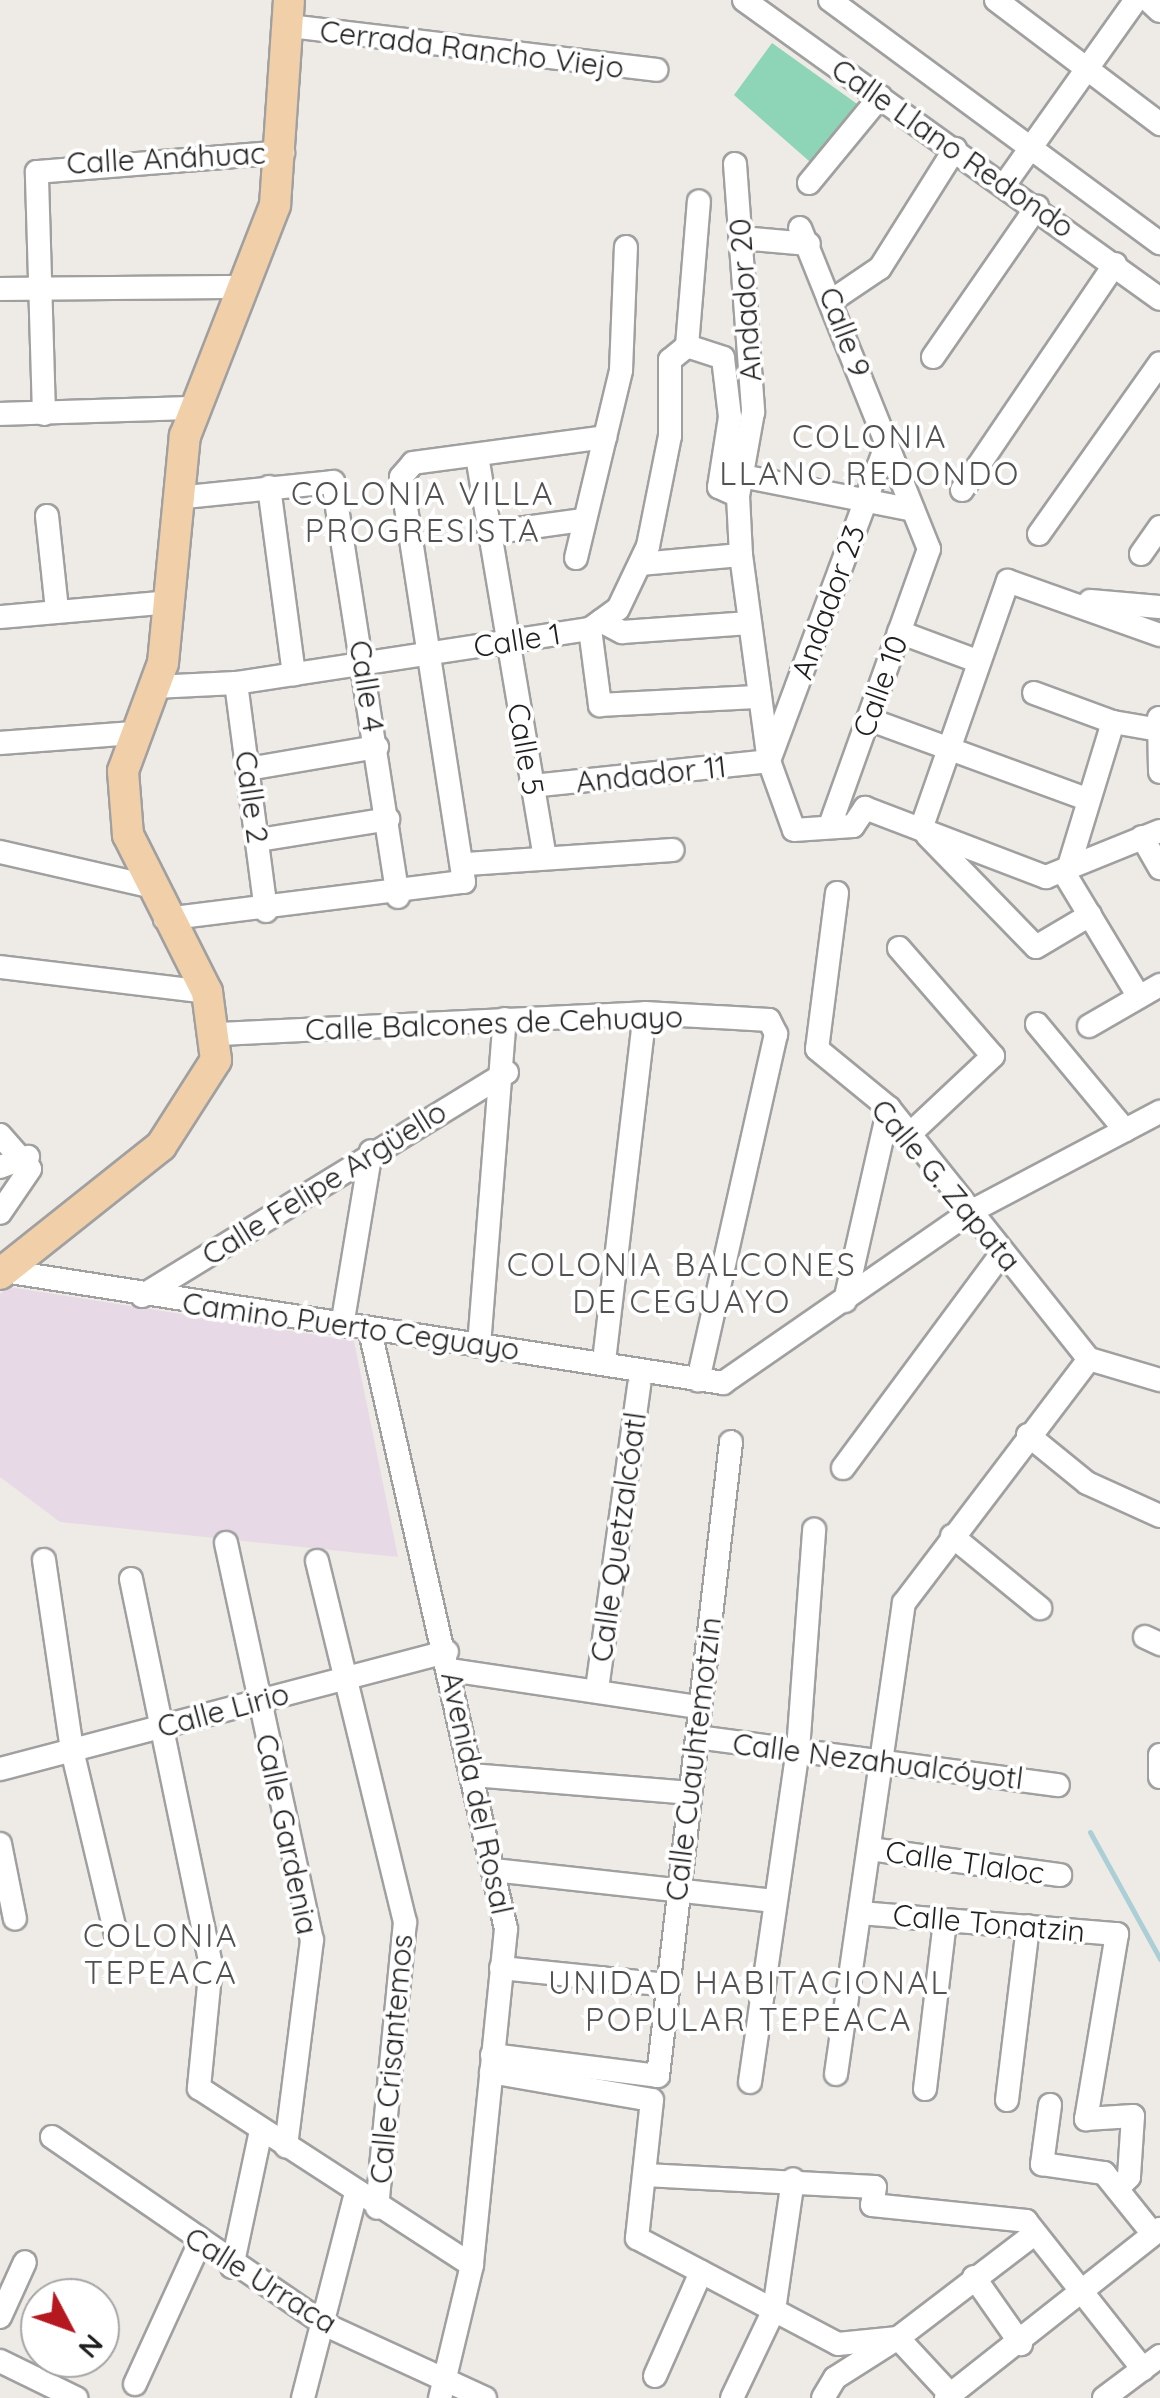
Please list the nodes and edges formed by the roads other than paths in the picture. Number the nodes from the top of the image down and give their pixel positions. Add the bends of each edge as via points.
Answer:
1 (744, 0) edge
2 (830, 0) edge
3 (996, 0) edge
4 (1136, 0) edge
5 (1148, 0) edge
6 (1160, 11) edge
7 (289, 13) edge
8 (1086, 66) junction
9 (656, 70) dead end
10 (880, 96) junction
11 (1160, 124) edge
12 (1031, 144) junction
13 (955, 149) junction
14 (283, 152) junction
15 (736, 164) dead end
16 (809, 183) dead end
17 (1005, 184) junction
18 (699, 202) dead end
19 (1037, 207) junction
20 (741, 238) junction
21 (1160, 243) edge
22 (626, 247) dead end
23 (1115, 264) junction
24 (36, 287) junction
25 (245, 287) junction
26 (0, 288) edge
27 (834, 299) junction
28 (1160, 300) edge
29 (679, 353) junction
30 (933, 357) dead end
31 (1160, 363) edge
32 (195, 408) junction
33 (0, 414) edge
34 (44, 414) junction
35 (604, 437) junction
36 (887, 444) junction
37 (477, 456) junction
38 (740, 486) junction
39 (269, 487) junction
40 (962, 490) dead end
41 (867, 496) junction
42 (176, 498) junction
43 (914, 510) junction
44 (46, 516) dead end
45 (583, 520) junction
46 (1160, 528) edge
47 (490, 533) junction
48 (1039, 534) dead end
49 (929, 549) joint
50 (1142, 554) dead end
51 (741, 555) junction
52 (576, 558) dead end
53 (640, 564) junction
54 (1056, 598) junction
55 (171, 602) junction
56 (1160, 607) edge
57 (57, 610) junction
58 (0, 616) edge
59 (750, 623) junction
60 (595, 625) junction
61 (899, 632) junction
62 (1160, 635) edge
63 (507, 642) junction
64 (426, 654) junction
65 (978, 661) junction
66 (365, 663) junction
67 (294, 674) junction
68 (236, 683) junction
69 (154, 686) junction
70 (1034, 694) dead end
71 (760, 697) junction
72 (868, 719) junction
73 (1113, 722) junction
74 (1158, 726) edge
75 (133, 732) junction
76 (0, 743) edge
77 (377, 747) junction
78 (949, 748) junction
79 (769, 761) junction
80 (248, 768) junction
81 (1160, 772) edge
82 (532, 786) junction
83 (1089, 800) junction
84 (388, 820) junction
85 (831, 823) junction
86 (921, 829) junction
87 (1151, 834) edge
88 (259, 840) junction
89 (673, 850) dead end
90 (0, 852) edge
91 (545, 856) junction
92 (467, 864) junction
93 (1160, 868) edge
94 (1066, 876) junction
95 (148, 886) junction
96 (837, 893) dead end
97 (398, 897) junction
98 (266, 911) junction
99 (1090, 915) junction
100 (166, 918) junction
101 (898, 948) dead end
102 (0, 967) edge
103 (1150, 991) edge
104 (207, 992) junction
105 (645, 1014) junction
106 (505, 1019) junction
107 (1037, 1024) dead end
108 (1089, 1026) dead end
109 (220, 1034) junction
110 (508, 1072) junction
111 (889, 1108) junction
112 (1160, 1112) edge
113 (1126, 1130) junction
114 (910, 1134) junction
115 (0, 1135) edge
116 (371, 1151) junction
117 (28, 1157) junction
118 (0, 1167) edge
119 (970, 1212) junction
120 (0, 1213) edge
121 (1002, 1253) junction
122 (2, 1273) edge
123 (142, 1296) junction
124 (845, 1300) junction
125 (342, 1326) junction
126 (370, 1331) junction
127 (479, 1346) junction
128 (1089, 1359) junction
129 (604, 1361) junction
130 (698, 1380) junction
131 (1160, 1380) edge
132 (639, 1385) dead end
133 (1028, 1435) junction
134 (731, 1442) dead end
135 (843, 1468) dead end
136 (1152, 1512) edge
137 (814, 1530) dead end
138 (952, 1536) junction
139 (226, 1543) dead end
140 (44, 1560) dead end
141 (317, 1562) dead end
142 (131, 1579) dead end
143 (1040, 1608) dead end
144 (448, 1661) junction
145 (345, 1677) junction
146 (598, 1689) junction
147 (258, 1700) junction
148 (700, 1707) junction
149 (161, 1726) junction
150 (696, 1737) junction
151 (72, 1750) junction
152 (798, 1750) junction
153 (884, 1760) junction
154 (0, 1769) edge
155 (472, 1775) junction
156 (1058, 1785) dead end
157 (689, 1793) junction
158 (0, 1844) edge
159 (870, 1849) junction
160 (492, 1870) junction
161 (1060, 1875) dead end
162 (677, 1890) junction
163 (772, 1901) junction
164 (860, 1913) junction
165 (15, 1920) dead end
166 (945, 1921) junction
167 (1028, 1926) junction
168 (116, 1935) dead end
169 (501, 1968) junction
170 (667, 1985) junction
171 (492, 2064) junction
172 (836, 2074) dead end
173 (750, 2082) dead end
174 (925, 2090) dead end
175 (1007, 2100) dead end
176 (1050, 2105) dead end
177 (262, 2130) junction
178 (52, 2137) dead end
179 (286, 2146) junction
180 (645, 2174) junction
181 (793, 2179) junction
182 (1110, 2181) junction
183 (356, 2193) junction
184 (377, 2208) junction
185 (1157, 2231) edge
186 (1034, 2234) junction
187 (200, 2244) junction
188 (25, 2262) dead end
189 (472, 2265) junction
190 (232, 2268) junction
191 (701, 2272) junction
192 (974, 2277) junction
193 (1083, 2293) junction
194 (774, 2310) junction
195 (0, 2316) edge
196 (326, 2325) junction
197 (898, 2338) junction
198 (1021, 2344) junction
199 (0, 2361) edge
200 (1152, 2363) edge
201 (655, 2376) dead end
202 (135, 2384) dead end
203 (442, 2388) edge
204 (948, 2396) edge
205 (76, 2398) edge
206 (303, 2398) edge
207 (484, 2398) edge
208 (732, 2398) edge
209 (823, 2398) edge
210 (1104, 2398) edge

1 - 10 street, Calle Llano Redondo
2 - 12 street, Calle Llano Redondo
3 - 8 street
4 - 8 street
5 - 6 street
7 - 9 street, Cerrada Rancho Viejo
7 - 14 main road
8 - 11 street
8 - 12 street
10 - 13 street, Calle Llano Redondo
10 - 16 street
12 - 17 street
12 - 21 street, Calle Llano Redondo
13 - 17 street, Calle Llano Redondo
13 - 27 street via 880,268
14 - 24 street, Calle Anáhuac via 50,164 36,179
14 - 25 main road
15 - 20 street, Andador 20
17 - 19 street, Calle Llano Redondo
18 - 29 street, Calle 1
19 - 23 street, Calle Llano Redondo
19 - 30 street
20 - 27 street, Calle 9 via 804,236
20 - 38 street, Andador 20 via 753,412
22 - 35 street via 620,370
23 - 28 street, Calle Llano Redondo
23 - 40 street
24 - 25 street
24 - 26 street
24 - 34 street
25 - 32 main road
27 - 36 street, Calle 9
29 - 38 street via 723,358 730,416 719,487
29 - 53 street, Calle 1 via 670,436
31 - 48 street
32 - 34 street
32 - 42 main road
33 - 34 street
35 - 37 street
35 - 45 street
36 - 41 street, Andador 23
36 - 43 street, Calle 9
37 - 47 street, Calle 5
37 - 64 street via 405,469
38 - 41 street
38 - 51 street, Andador 20
39 - 42 street
39 - 66 street, Calle 4 via 329,478
39 - 67 street
41 - 43 street
41 - 79 street, Andador 23
42 - 55 main road
43 - 49 street, Calle 9
44 - 57 street
45 - 47 street
45 - 52 street
46 - 50 street
47 - 63 street, Calle 5
49 - 61 street, Calle 10
51 - 53 street
51 - 59 street, Andador 20
53 - 60 street, Calle 1 via 618,609
54 - 56 street
54 - 62 street
54 - 65 street via 1008,581
55 - 57 street
55 - 69 main road
57 - 58 street
59 - 60 street via 622,632
59 - 71 street, Andador 20
60 - 63 street, Calle 1
60 - 71 street via 600,705
61 - 65 street
61 - 72 street, Calle 10
63 - 64 street, Calle 1
63 - 82 street, Calle 5
64 - 66 street, Calle 1
64 - 92 street
65 - 78 street
66 - 67 street, Calle 1
66 - 77 street, Calle 4
67 - 68 street, Calle 1
68 - 69 street, Calle 1
68 - 80 street, Calle 2
69 - 75 main road
70 - 73 street
71 - 79 street, Andador 20
72 - 78 street
72 - 85 street, Calle 10
73 - 74 street
73 - 83 street
74 - 81 street
75 - 76 street
75 - 95 main road via 124,817
77 - 80 street
77 - 84 street, Calle 4
78 - 83 street
78 - 86 street
79 - 82 street, Andador 11
79 - 85 street, Andador 20 via 794,830
80 - 88 street, Calle 2
82 - 91 street, Calle 5
83 - 94 street
84 - 88 street
84 - 97 street, Calle 4
85 - 86 street via 853,826 865,808
86 - 94 street
86 - 99 street via 1036,948
87 - 93 street
87 - 94 street
88 - 98 street, Calle 2
89 - 91 street
90 - 95 street
91 - 92 street
92 - 97 street via 462,884
94 - 99 street
95 - 100 main road
96 - 111 street, Calle G. Zapata via 817,1049
97 - 98 street
98 - 100 street
99 - 103 street
100 - 104 main road
101 - 114 street via 993,1056
102 - 104 street
103 - 108 street
104 - 109 main road
105 - 106 street, Calle Balcones de Cehuayo
105 - 129 street
105 - 130 street, Calle Balcones de Cehuayo via 769,1020 776,1034
106 - 109 street, Calle Balcones de Cehuayo
106 - 110 street
107 - 113 street
109 - 122 main road via 208,1084 162,1146
110 - 116 street, Calle Felipe Argüello
110 - 127 street
111 - 114 street, Calle G. Zapata
111 - 124 street
112 - 113 street, Camino Puerto Ceguayo
113 - 119 street, Camino Puerto Ceguayo
114 - 119 street, Calle G. Zapata
115 - 117 street
116 - 123 street, Calle Felipe Argüello
116 - 125 street
117 - 118 street
117 - 120 street via 26,1182
119 - 121 street, Calle G. Zapata
119 - 124 street, Camino Puerto Ceguayo
121 - 128 street, Calle G. Zapata
121 - 135 street
122 - 123 street, Camino Puerto Ceguayo
123 - 125 street, Camino Puerto Ceguayo
124 - 130 street, Camino Puerto Ceguayo via 751,1372 723,1383
125 - 126 street, Camino Puerto Ceguayo
126 - 127 street, Camino Puerto Ceguayo
126 - 144 street, Avenida del Rosal
127 - 129 street, Camino Puerto Ceguayo
128 - 131 street
128 - 133 street
129 - 130 street, Camino Puerto Ceguayo
132 - 146 street, Calle Quetzalcóatl
133 - 136 street via 1087,1484
133 - 138 street
134 - 148 street, Calle Cuauhtemotzin
137 - 152 street
138 - 143 street
138 - 153 street via 904,1603
139 - 147 street, Calle Gardenia
140 - 151 street
141 - 145 street, Calle Crisantemos
142 - 149 street
144 - 145 street, Calle Lirio
144 - 146 street
144 - 155 street, Avenida del Rosal
145 - 147 street, Calle Lirio
145 - 184 street, Calle Crisantemos via 405,1922
146 - 148 street
147 - 149 street, Calle Lirio
147 - 179 street, Calle Gardenia via 312,1940
148 - 150 street, Calle Cuauhtemotzin
149 - 151 street, Calle Lirio
149 - 177 street via 211,1964 199,2088
150 - 152 street, Calle Nezahualcóyotl
150 - 157 street, Calle Cuauhtemotzin
151 - 154 street, Calle Lirio
151 - 168 street
152 - 153 street, Calle Nezahualcóyotl
152 - 163 street
153 - 156 street, Calle Nezahualcóyotl
153 - 159 street
155 - 157 street
155 - 160 street, Avenida del Rosal
157 - 162 street, Calle Cuauhtemotzin
158 - 165 street
159 - 161 street, Calle Tlaloc
159 - 164 street
160 - 162 street
160 - 169 street, Avenida del Rosal via 506,1929
162 - 163 street
162 - 170 street, Calle Cuauhtemotzin
163 - 173 street
164 - 166 street, Calle Tonatzin
164 - 172 street
166 - 167 street, Calle Tonatzin
166 - 174 street
167 - 175 street
167 - 182 street, Calle Tonatzin via 1118,1934 1086,2118 1133,2116 1129,2177
169 - 170 street
169 - 171 street, Avenida del Rosal
170 - 171 street, Calle Cuauhtemotzin via 658,2076
171 - 180 street via 652,2100
171 - 189 street, Avenida del Rosal
176 - 182 street via 1042,2164
177 - 179 street
177 - 190 street
178 - 187 street, Calle Urraca
179 - 183 street
180 - 181 street via 713,2184
180 - 191 street via 637,2238
181 - 186 street via 875,2187 872,2205 1026,2222
181 - 194 street
182 - 185 street
183 - 184 street
183 - 196 street
184 - 189 street
185 - 193 street
186 - 192 street
186 - 193 street
187 - 190 street, Calle Urraca
187 - 202 street
188 - 195 street
189 - 203 street, Avenida del Rosal
190 - 196 street, Calle Urraca
191 - 194 street
191 - 201 street
192 - 197 street
192 - 198 street
193 - 198 street
193 - 200 street
194 - 197 street via 838,2344
194 - 208 street
196 - 203 street, Calle Urraca
196 - 206 street
197 - 204 street
197 - 209 street via 835,2378
198 - 204 street
199 - 205 street
200 - 210 street
203 - 207 street, Calle Urraca

